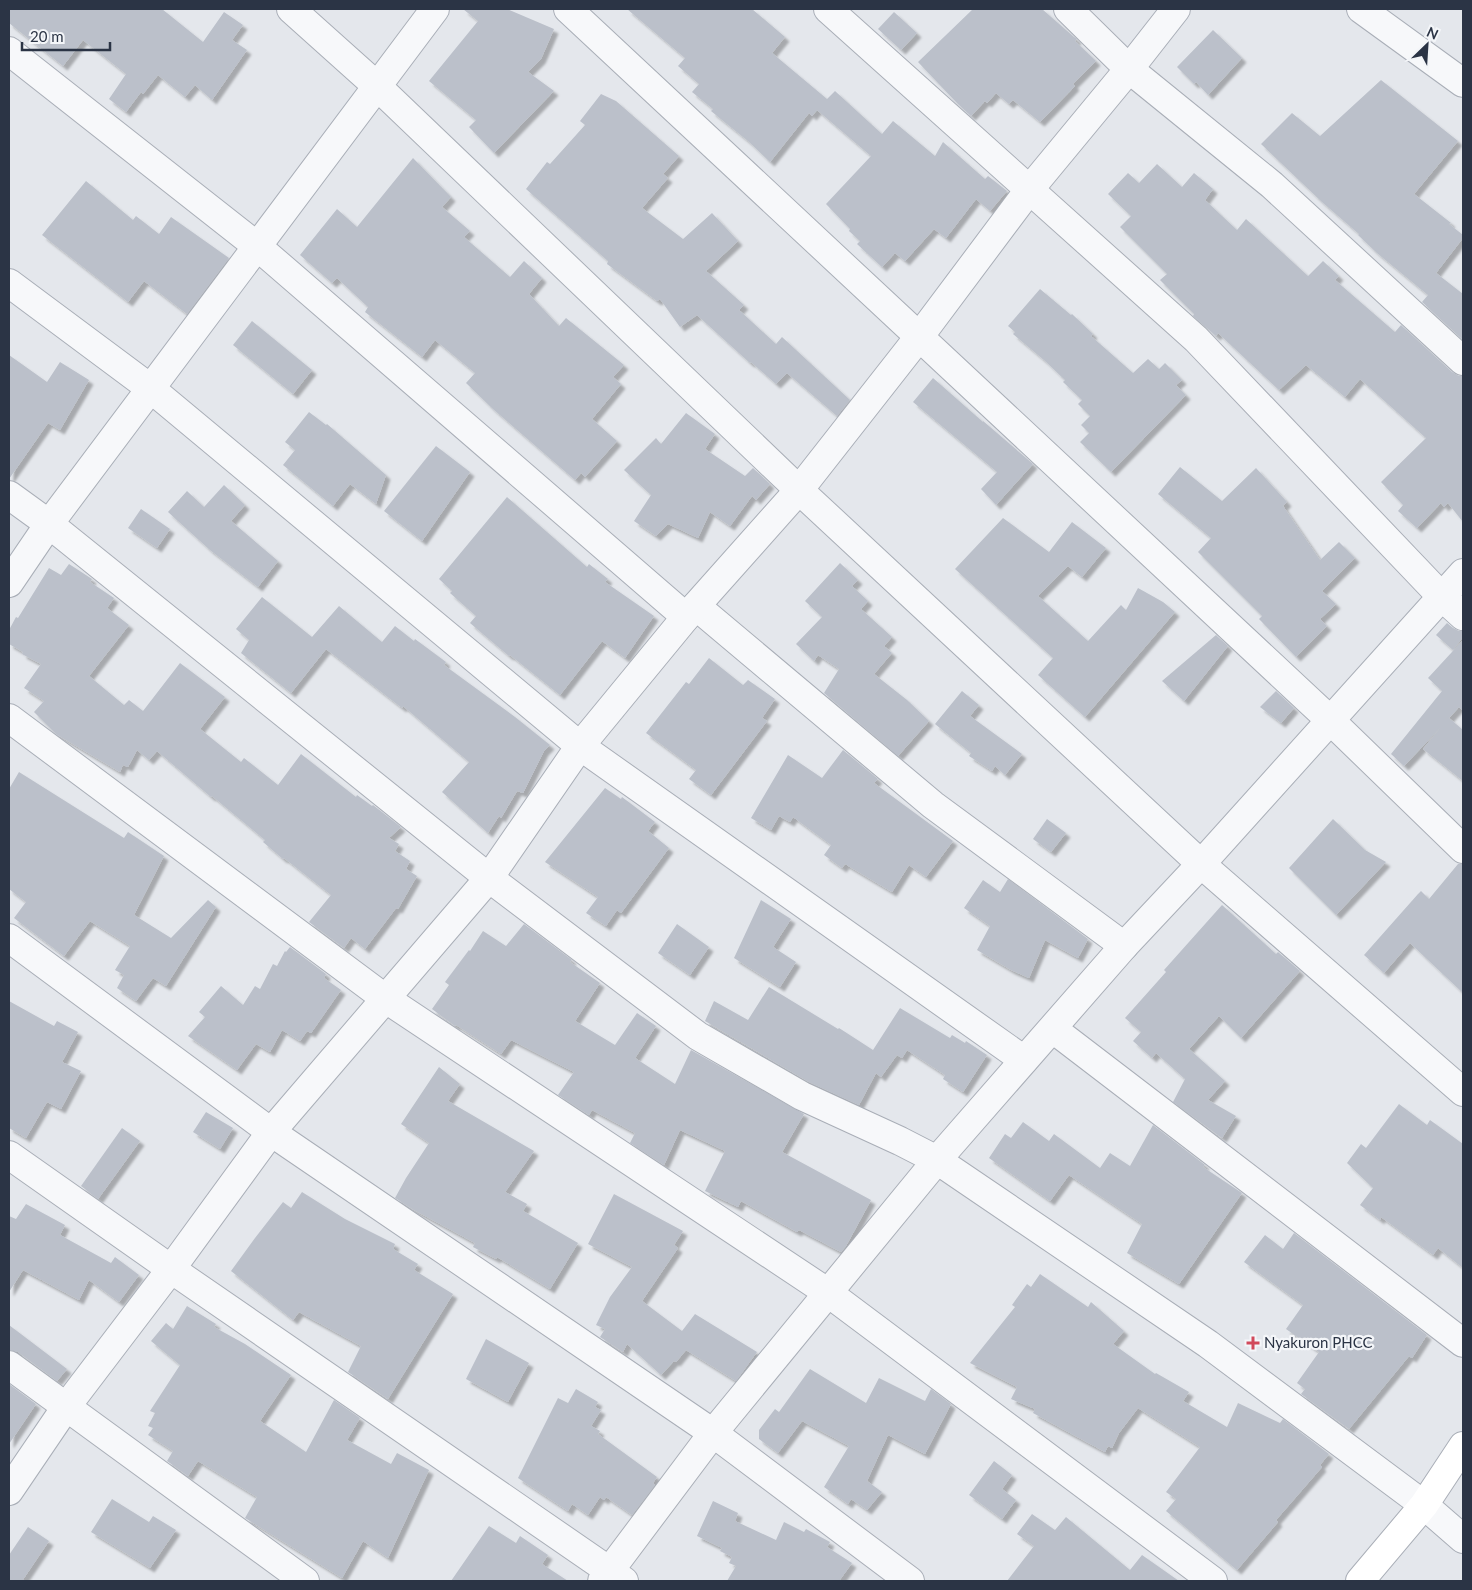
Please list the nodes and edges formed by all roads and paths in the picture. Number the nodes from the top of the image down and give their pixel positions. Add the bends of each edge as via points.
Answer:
1 (291, 9) edge
2 (435, 9) edge
3 (568, 9) edge
4 (828, 9) edge
5 (1068, 9) edge
6 (1176, 9) edge
7 (1361, 9) edge
8 (9, 51) edge
9 (1129, 69) junction
10 (1463, 83) edge
11 (378, 87) junction
12 (1029, 190) junction
13 (258, 247) junction
14 (9, 283) edge
15 (919, 337) junction
16 (1463, 361) edge
17 (150, 388) junction
18 (799, 490) junction
19 (9, 495) edge
20 (49, 524) junction
21 (1463, 573) edge
22 (9, 583) edge
23 (1442, 597) junction
24 (691, 612) junction
25 (1463, 616) edge
26 (9, 718) edge
27 (1330, 720) junction
28 (580, 746) junction
29 (1463, 849) edge
30 (1201, 864) junction
31 (489, 878) junction
32 (9, 938) edge
33 (1124, 946) junction
34 (386, 999) junction
35 (1053, 1029) junction
36 (1024, 1060) junction
37 (1463, 1092) edge
38 (271, 1132) junction
39 (9, 1155) edge
40 (937, 1160) junction
41 (171, 1269) junction
42 (827, 1292) junction
43 (1463, 1343) edge
44 (9, 1365) edge
45 (66, 1407) junction
46 (713, 1433) junction
47 (1463, 1446) edge
48 (9, 1491) edge
49 (1424, 1505) junction
50 (1463, 1539) edge
51 (612, 1578) edge
52 (305, 1581) edge
53 (910, 1581) edge
54 (1213, 1581) edge
55 (1360, 1581) edge

1 - 11 street
2 - 11 street
3 - 15 street
4 - 12 street
5 - 9 street
6 - 9 street
7 - 10 street
8 - 13 street
9 - 12 street
9 - 16 street via 1272,185
11 - 13 street
11 - 18 street
12 - 15 street
12 - 23 street via 1196,339
13 - 17 street
13 - 24 street
14 - 17 street
15 - 18 street
15 - 27 street
17 - 20 street
17 - 28 street
18 - 24 street
18 - 30 street
19 - 20 street
20 - 22 street
20 - 31 street
21 - 23 street
23 - 25 street
23 - 27 street
24 - 28 street
24 - 33 street via 933,805
26 - 34 street
27 - 29 street
27 - 30 street
28 - 31 street
28 - 36 street
30 - 33 street
30 - 37 street
31 - 34 street
31 - 40 street via 698,1036 802,1096
32 - 38 street
33 - 35 street
34 - 38 street
34 - 42 street
35 - 36 street
35 - 43 street
36 - 40 street
38 - 41 street
38 - 46 street
39 - 41 street
40 - 42 street
40 - 49 street via 1208,1344
41 - 45 street
41 - 51 street
42 - 46 street
42 - 54 street
44 - 45 street
45 - 48 street
45 - 52 street
46 - 51 street
46 - 53 street
47 - 49 main road
49 - 50 street
49 - 55 main road

